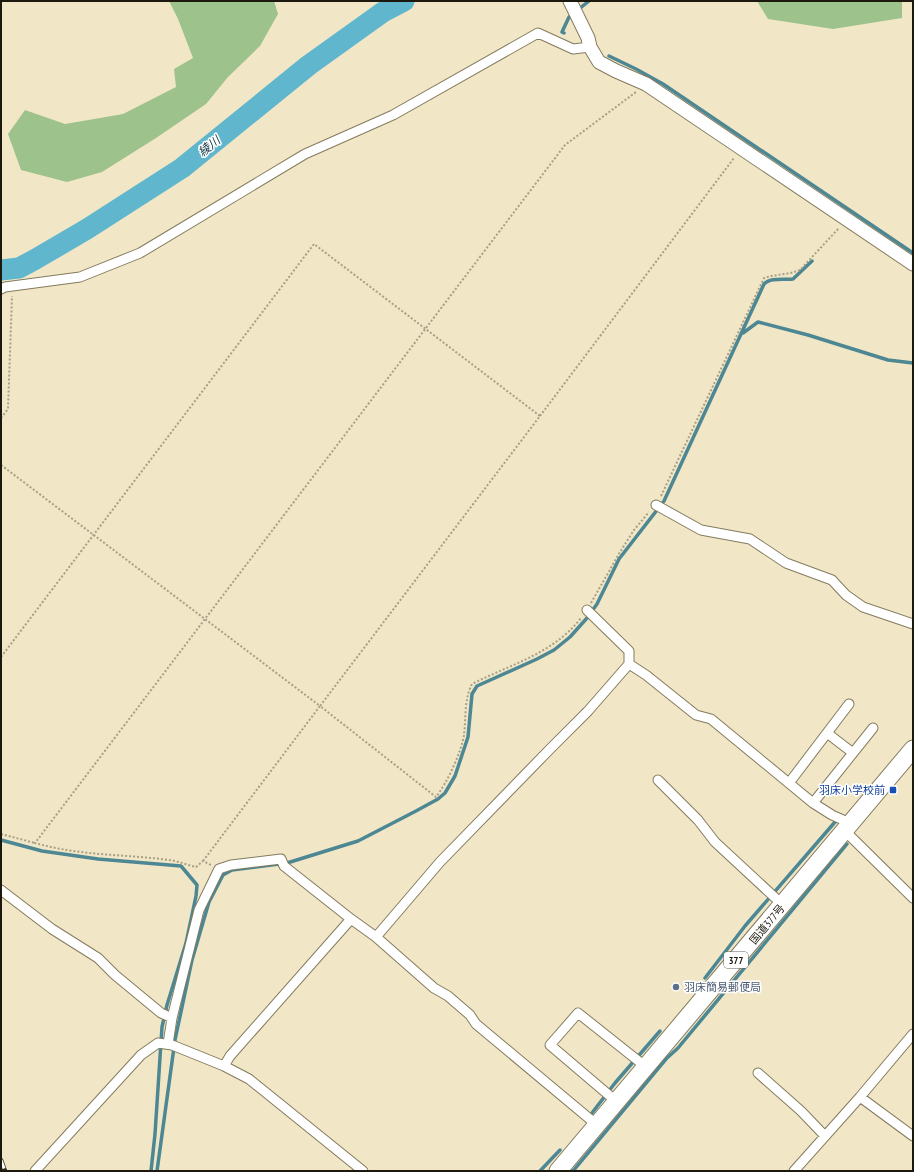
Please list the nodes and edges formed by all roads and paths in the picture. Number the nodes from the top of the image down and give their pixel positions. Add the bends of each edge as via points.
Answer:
1 (570, 1) edge
2 (589, 42) junction
3 (646, 84) junction
4 (742, 148) junction
5 (847, 219) junction
6 (913, 264) edge
7 (13, 287) junction
8 (1, 289) edge
9 (425, 329) junction
10 (540, 416) junction
11 (1, 418) edge
12 (1, 465) edge
13 (659, 507) junction
14 (94, 534) junction
15 (590, 612) junction
16 (205, 618) junction
17 (913, 624) edge
18 (1, 657) edge
19 (629, 664) junction
20 (849, 704) dead end
21 (320, 706) junction
22 (873, 728) dead end
23 (827, 733) junction
24 (913, 749) edge
25 (853, 753) junction
26 (658, 780) dead end
27 (789, 783) junction
28 (813, 803) junction
29 (847, 826) junction
30 (1, 834) edge
31 (35, 843) junction
32 (202, 861) junction
33 (220, 869) junction
34 (1, 890) edge
35 (913, 898) edge
36 (776, 899) junction
37 (351, 919) junction
38 (376, 937) junction
39 (166, 1015) junction
40 (913, 1034) edge
41 (168, 1044) junction
42 (639, 1062) junction
43 (224, 1066) junction
44 (758, 1073) dead end
45 (610, 1096) junction
46 (860, 1097) junction
47 (597, 1125) junction
48 (825, 1136) junction
49 (913, 1136) edge
50 (35, 1171) edge
51 (362, 1171) edge
52 (558, 1171) edge
53 (794, 1171) edge

1 - 2 street
2 - 3 street via 599,62
2 - 7 street via 573,49 538,33 393,115 305,154 140,253 80,277
3 - 4 street
3 - 9 path via 565,145
4 - 5 street
4 - 10 path
5 - 6 street
5 - 13 path via 800,270 764,278
7 - 8 street
7 - 11 path via 8,409
9 - 10 path
9 - 14 path via 314,244
9 - 16 path
10 - 21 path
12 - 14 path
13 - 15 path via 634,530
13 - 17 street via 701,530 750,539 786,563 832,580 846,595 863,607
14 - 16 path
14 - 18 path
15 - 19 street via 630,651
15 - 21 path via 552,646 528,660 472,684 468,692 464,738 444,788 436,797
16 - 21 path
16 - 31 path
19 - 27 street via 696,715 711,719
19 - 38 street via 588,711 440,862
20 - 23 street
21 - 32 path
22 - 25 street
23 - 25 street
23 - 27 street
24 - 29 highway, 国道377号 / 377
25 - 28 street
26 - 36 street via 685,806 715,842
27 - 28 street
28 - 29 street
29 - 35 street
29 - 36 highway, 国道377号 / 377
30 - 31 path
31 - 32 path via 93,854 171,860 196,867
32 - 33 path
33 - 37 street via 281,858 283,864
33 - 39 street via 199,910
34 - 39 street via 52,929 98,958
36 - 42 highway, 国道377号 / 377
37 - 38 street
37 - 43 street
38 - 47 street via 434,988 470,1014 476,1024
39 - 41 street
40 - 46 street
41 - 43 street
41 - 50 street via 141,1055
42 - 45 highway, 国道377号 / 377
42 - 45 street via 578,1012 550,1045
43 - 51 street via 249,1079
44 - 48 street
45 - 47 highway, 国道377号 / 377
46 - 48 street
46 - 49 street
47 - 52 highway, 国道377号 / 377
48 - 53 street

